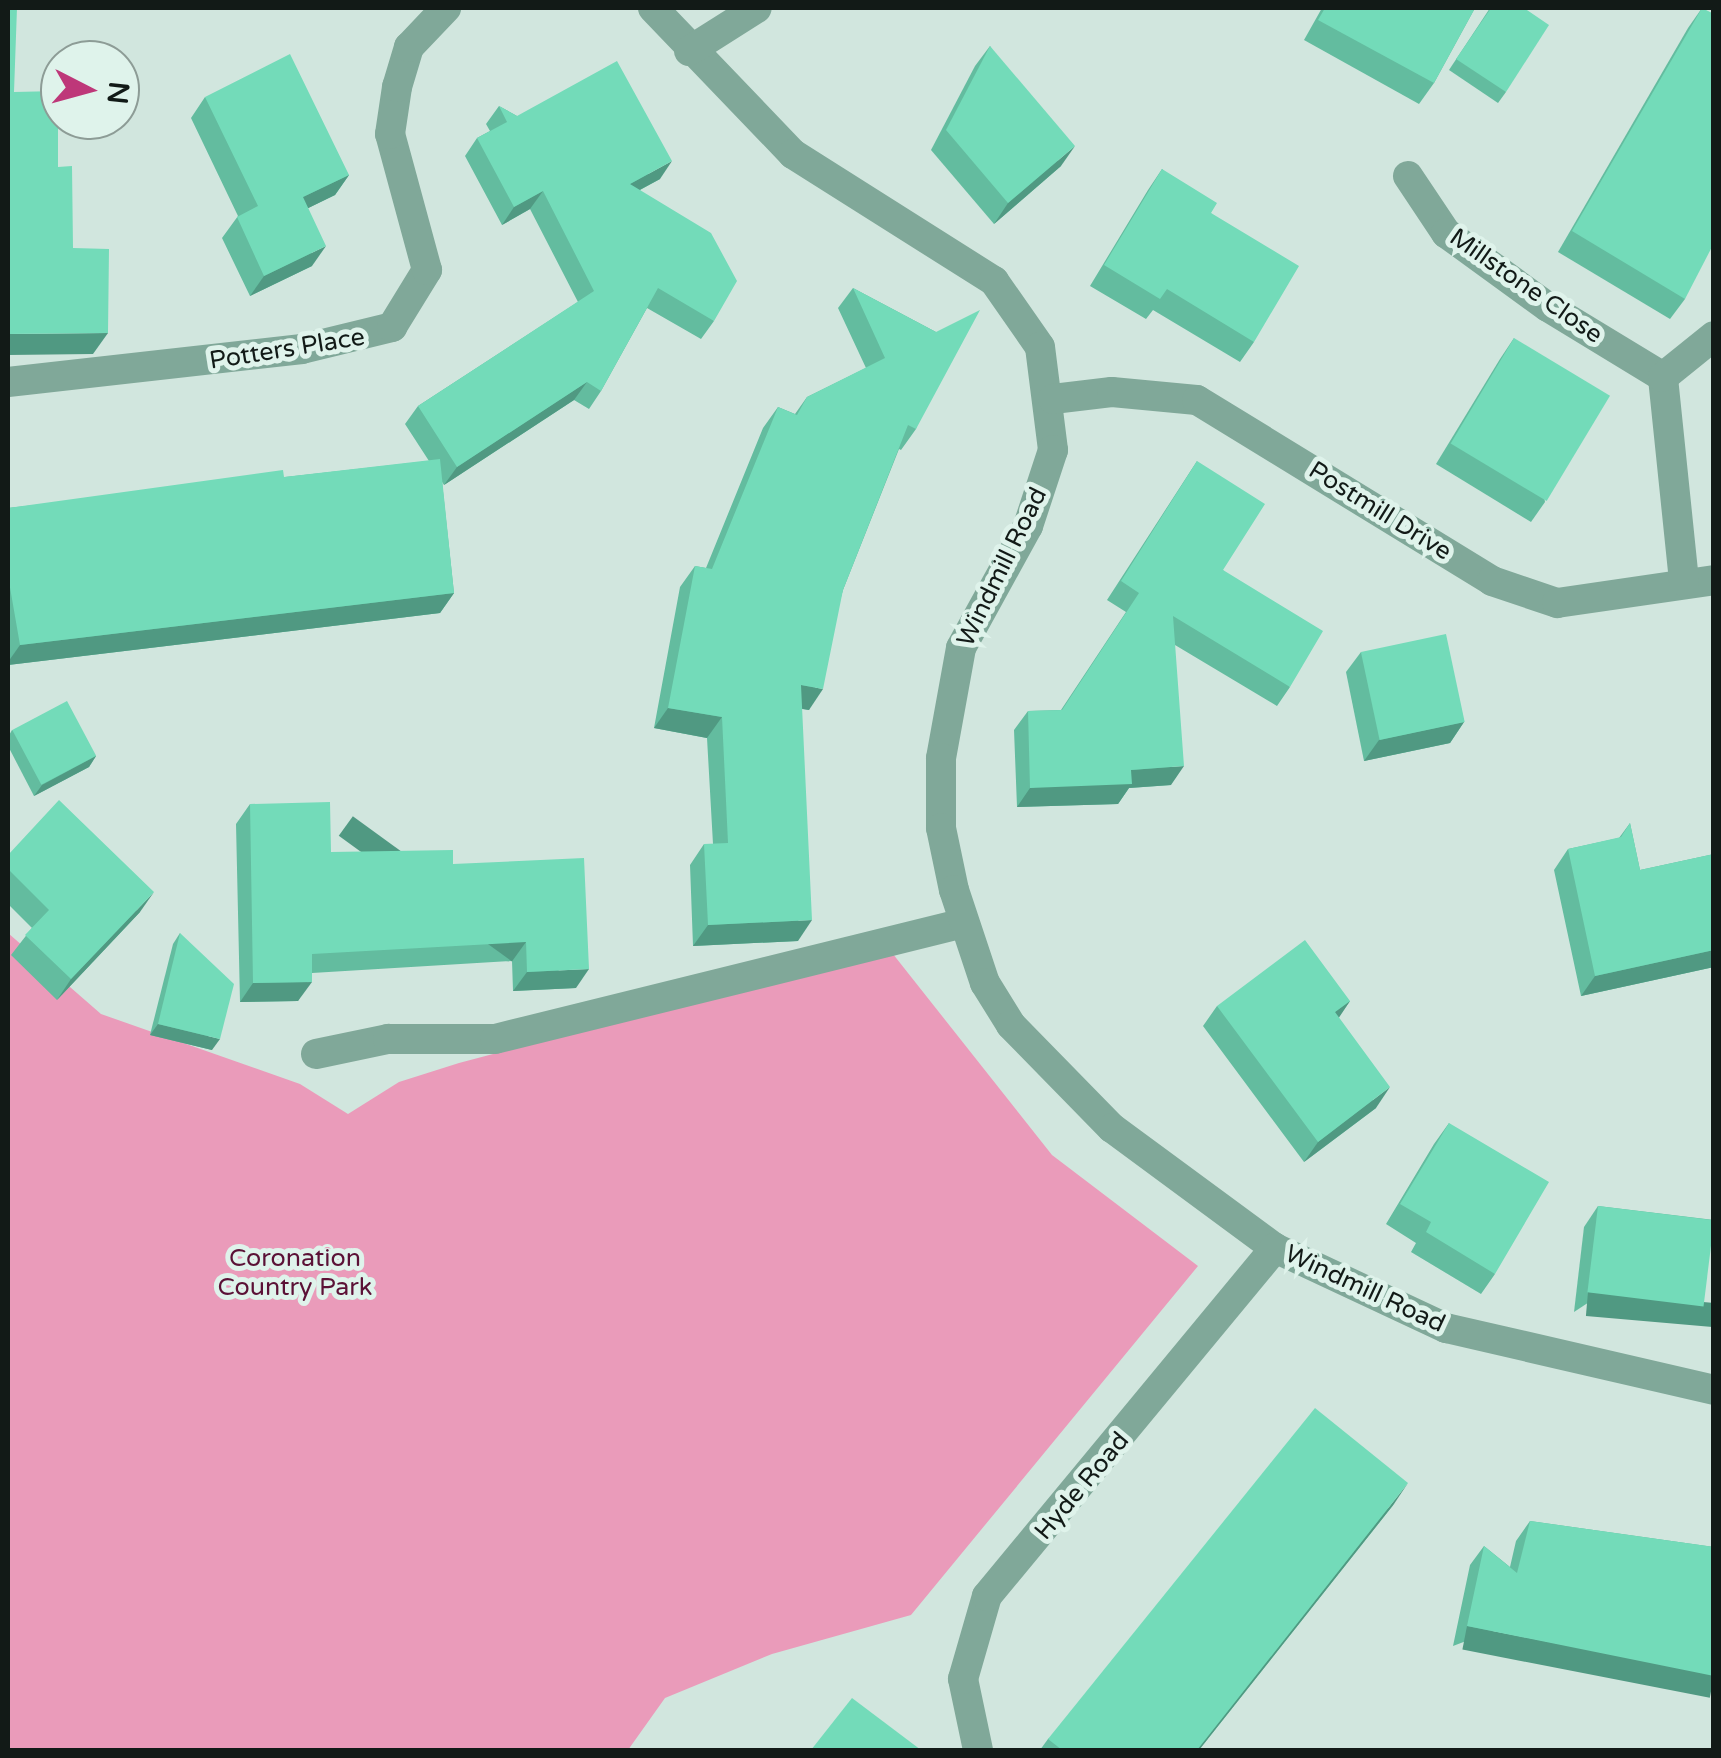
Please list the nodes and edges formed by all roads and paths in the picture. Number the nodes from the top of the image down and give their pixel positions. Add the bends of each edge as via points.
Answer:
1 (446, 8) edge
2 (653, 8) edge
3 (757, 8) edge
4 (689, 51) junction
5 (1408, 176) dead end
6 (1714, 336) edge
7 (1663, 377) junction
8 (8, 382) edge
9 (1053, 400) junction
10 (1699, 581) edge
11 (963, 924) junction
12 (316, 1054) dead end
13 (1276, 1248) junction
14 (1714, 1390) edge
15 (978, 1750) edge

1 - 8 street, Potters Place via 409,47 397,87 390,134 427,270 392,327 302,349
2 - 4 street, Windmill Road
3 - 4 street
4 - 9 street, Windmill Road via 793,154 994,282 1040,347
5 - 7 street, Millstone Close via 1446,232 1548,307
6 - 7 street
7 - 10 street
9 - 10 street, Postmill Drive via 1112,392 1197,400 1492,581 1558,603
9 - 11 street, Windmill Road via 1042,491 961,648 946,700 940,828
11 - 12 street via 495,1038 388,1038
11 - 13 street, Windmill Road via 985,983 1052,1074
13 - 14 street, Windmill Road via 1446,1328
13 - 15 street, Hyde Road via 987,1596 963,1680

